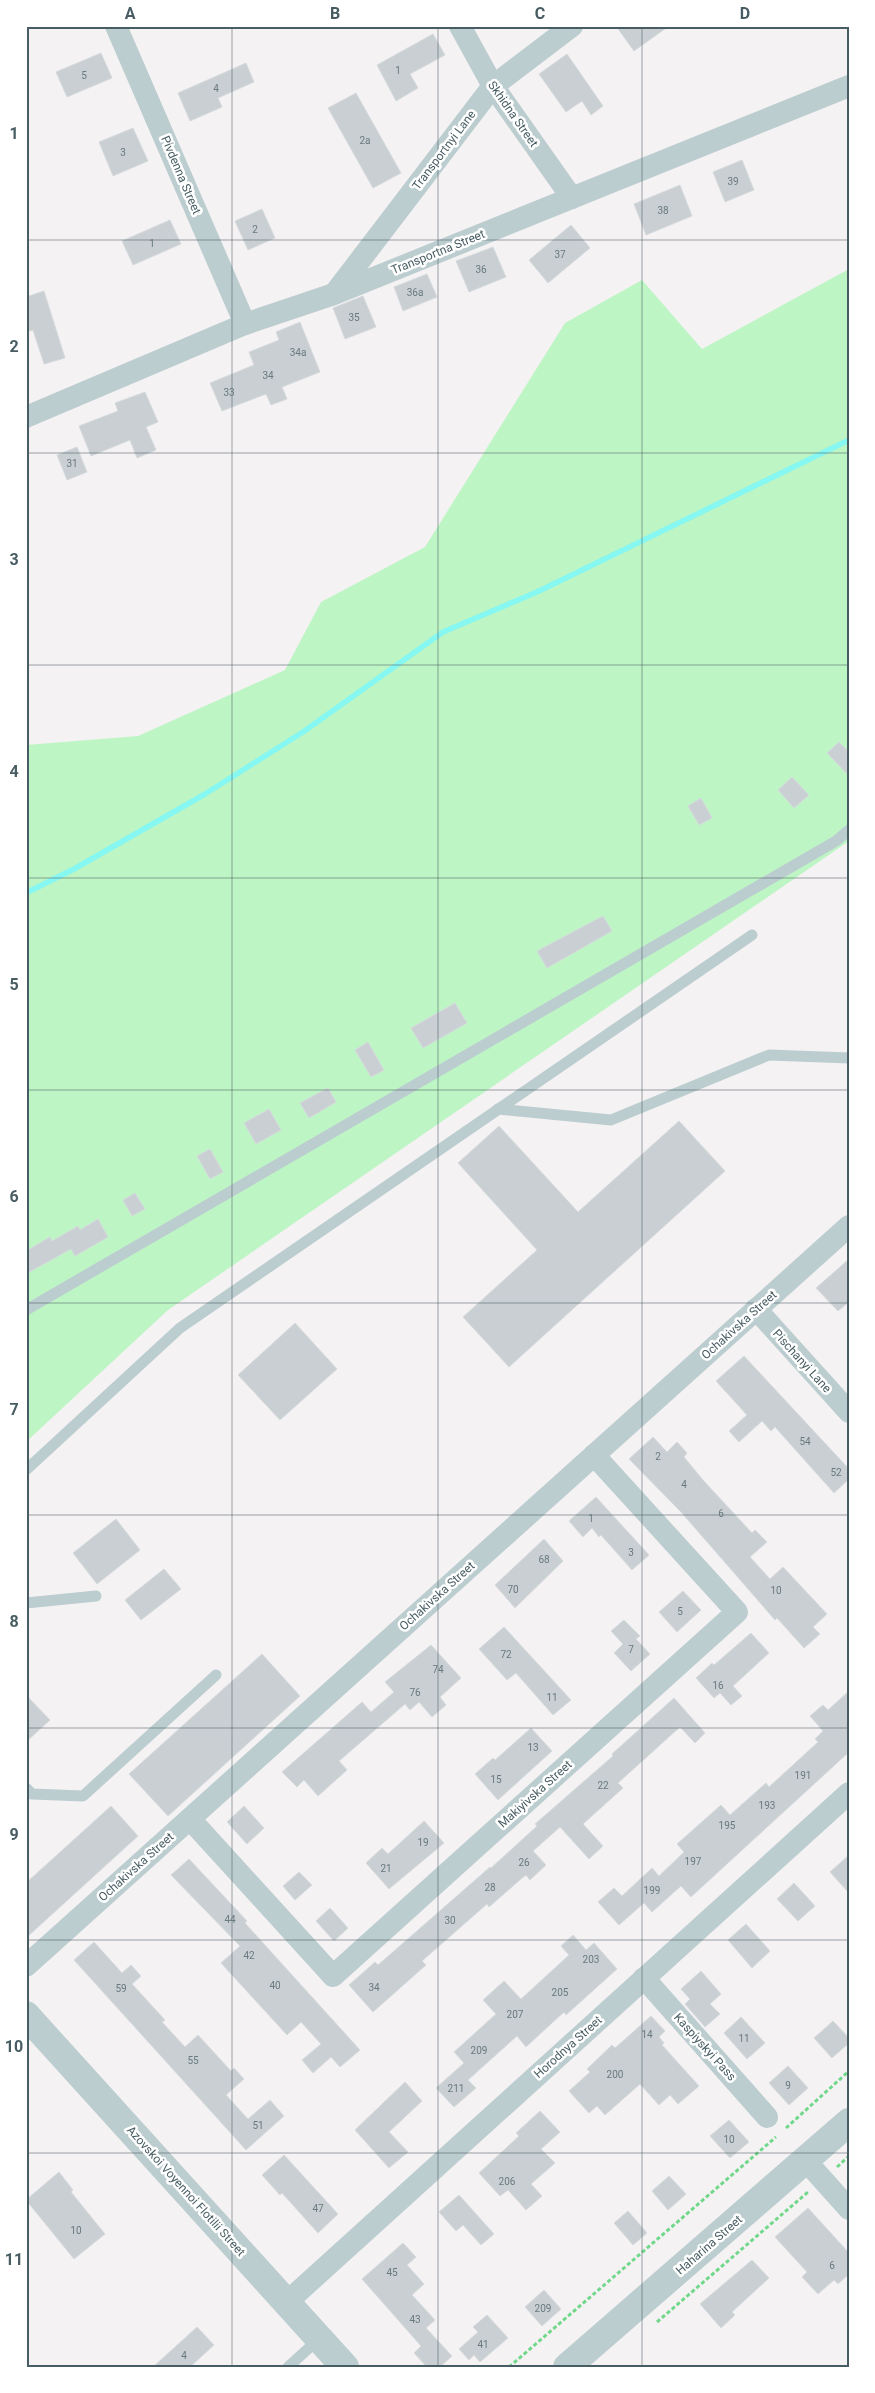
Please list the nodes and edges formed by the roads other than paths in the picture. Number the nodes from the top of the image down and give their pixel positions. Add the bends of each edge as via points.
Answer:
1 (116, 26) edge
2 (460, 26) edge
3 (572, 26) edge
4 (493, 86) junction
5 (849, 86) edge
6 (572, 198) junction
7 (334, 294) junction
8 (245, 324) junction
9 (26, 417) edge
10 (849, 830) edge
11 (752, 935) dead end
12 (849, 1058) edge
13 (498, 1109) junction
14 (849, 1226) edge
15 (756, 1309) junction
16 (26, 1310) edge
17 (849, 1412) edge
18 (594, 1455) junction
19 (26, 1470) edge
20 (96, 1596) dead end
21 (26, 1603) edge
22 (216, 1675) dead end
23 (26, 1788) edge
24 (849, 1793) edge
25 (190, 1818) junction
26 (26, 1966) edge
27 (644, 1978) junction
28 (26, 2015) edge
29 (767, 2116) dead end
30 (849, 2122) edge
31 (814, 2170) junction
32 (849, 2208) edge
33 (287, 2302) junction
34 (320, 2338) junction
35 (288, 2367) edge
36 (345, 2367) edge
37 (568, 2367) edge

1 - 8 street, Pivdenna Street
2 - 4 street, Skhidna Street
3 - 4 street, Transportnyi Lane
4 - 6 street, Skhidna Street
4 - 7 street, Transportnyi Lane
5 - 6 street, Transportna Street
6 - 7 street, Transportna Street
7 - 8 street, Transportna Street
8 - 9 street, Transportna Street
10 - 16 lane via 836,841
11 - 13 lane
12 - 13 lane via 769,1055 612,1120
13 - 19 lane via 180,1328
14 - 15 street, Ochakivska Street
15 - 17 street, Pischanyi Lane
15 - 18 street, Ochakivska Street
18 - 25 street, Ochakivska Street
18 - 25 street, Makiyivska Street via 737,1612 333,1976
20 - 21 lane
22 - 23 lane via 83,1796 32,1794
24 - 27 street, Horodnya Street
25 - 26 street, Ochakivska Street
27 - 29 street, Kaspiyskyi Pass
27 - 33 street, Horodnya Street
28 - 33 street, Azovskoi Voyennoi Flotilii Street
30 - 31 street, Haharina Street
31 - 32 street
31 - 37 street, Haharina Street
33 - 34 street, Azovskoi Voyennoi Flotilii Street
34 - 35 lane
34 - 36 street, Azovskoi Voyennoi Flotilii Street

